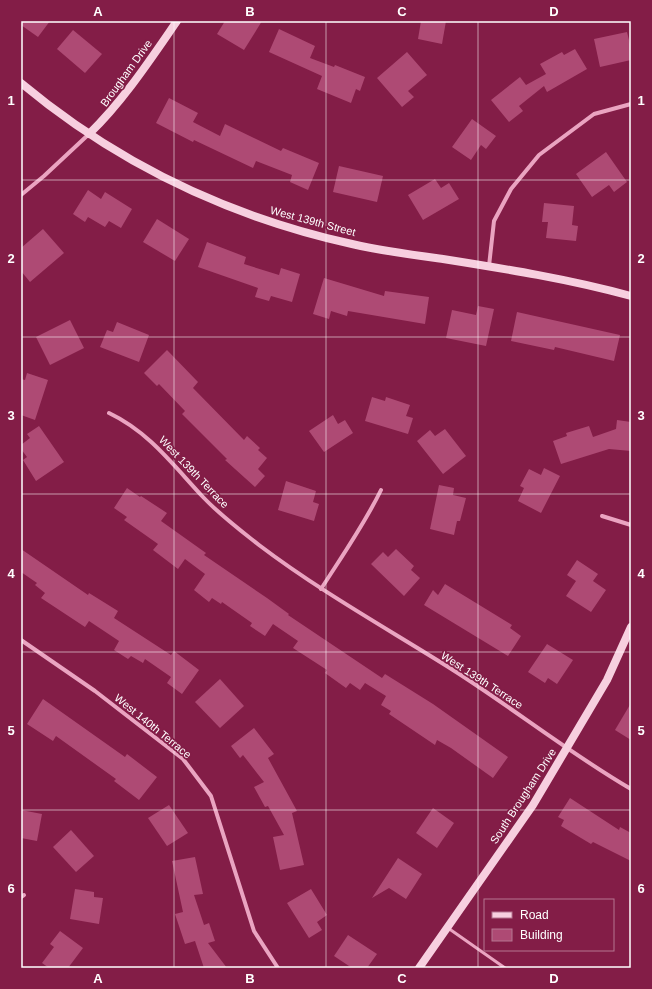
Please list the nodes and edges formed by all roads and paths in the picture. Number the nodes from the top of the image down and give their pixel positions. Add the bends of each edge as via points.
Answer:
1 (177, 21) edge
2 (21, 83) edge
3 (631, 104) edge
4 (89, 134) junction
5 (21, 195) edge
6 (490, 266) junction
7 (631, 296) edge
8 (109, 413) dead end
9 (381, 490) dead end
10 (602, 516) dead end
11 (631, 525) edge
12 (321, 589) junction
13 (631, 627) edge
14 (21, 640) edge
15 (567, 747) junction
16 (631, 789) edge
17 (448, 928) junction
18 (278, 968) edge
19 (419, 968) edge
20 (505, 968) edge

1 - 4 street, Brougham Drive via 109,114
2 - 4 street, West 139th Street
3 - 6 street via 594,114 539,155 511,189 494,221
4 - 5 street
4 - 6 street, West 139th Street via 171,182 232,209 289,228 373,248
6 - 7 street, West 139th Street
8 - 12 street, West 139th Terrace via 123,419 147,436 226,518
9 - 12 street via 358,532
10 - 11 street
12 - 15 street, West 139th Terrace via 453,670
13 - 15 street, South Brougham Drive via 607,680
14 - 18 street, West 140th Terrace via 95,691 183,759 211,796 254,931
15 - 16 street, West 139th Terrace
15 - 17 street, South Brougham Drive via 533,805
17 - 19 street, South Brougham Drive
17 - 20 lane

